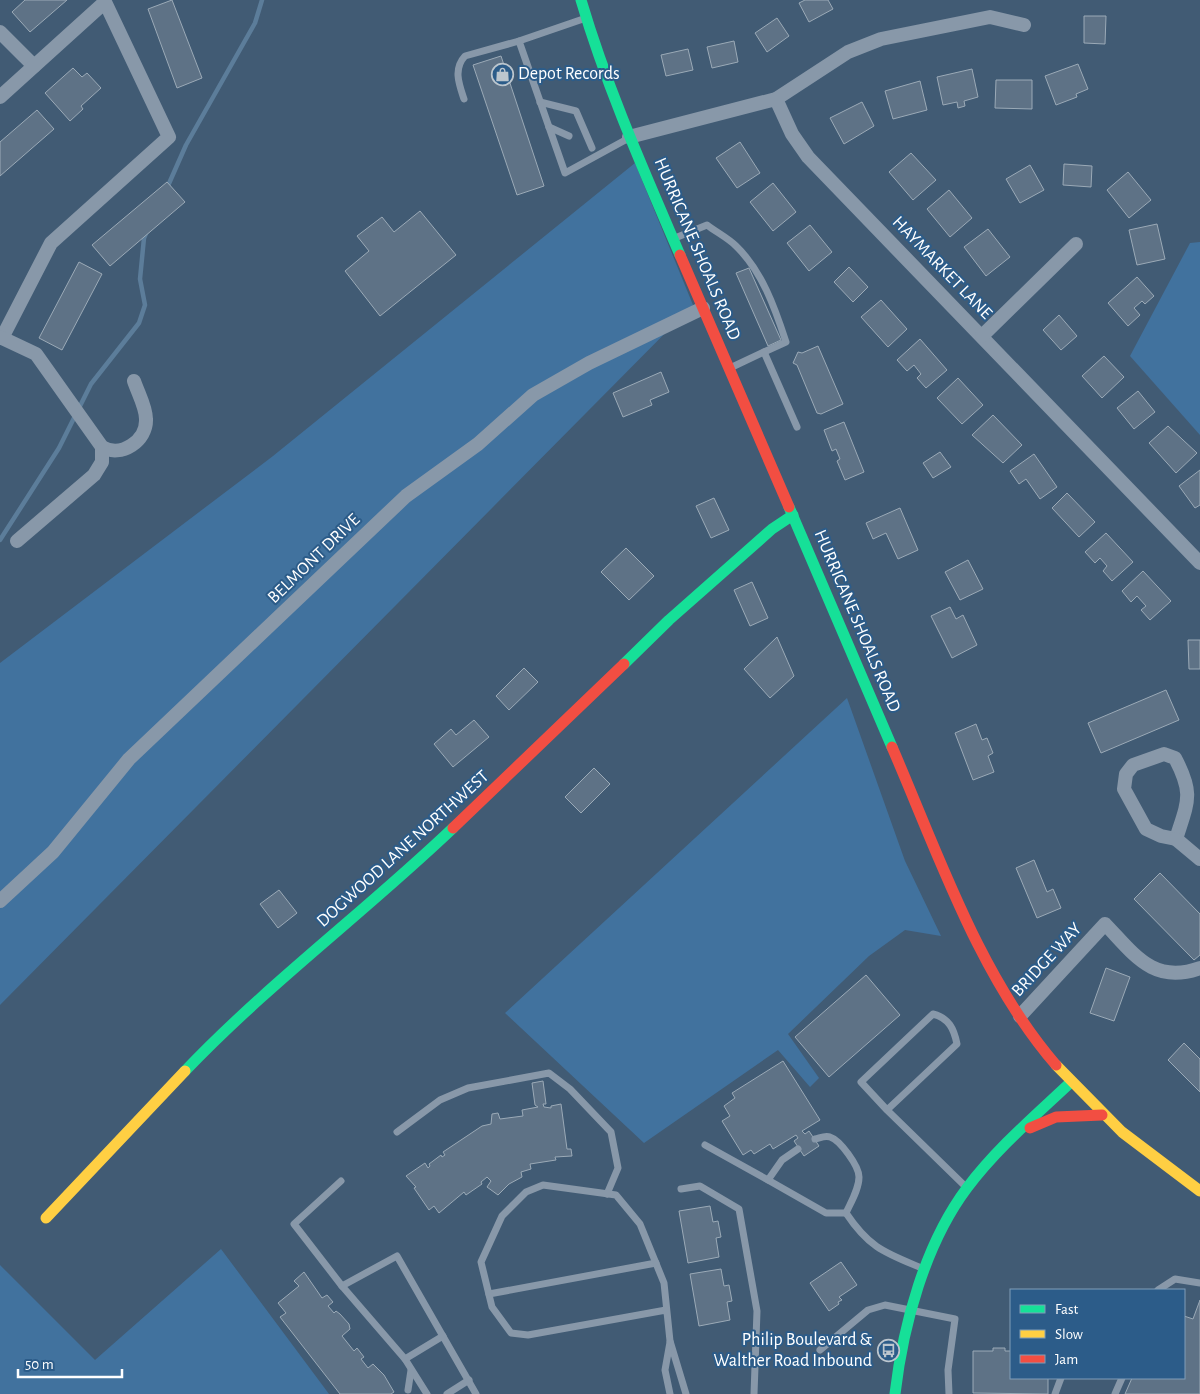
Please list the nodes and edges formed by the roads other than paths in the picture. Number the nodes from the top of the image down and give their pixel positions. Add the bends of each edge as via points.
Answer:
1 (581, 0) edge
2 (587, 18) junction
3 (1024, 25) dead end
4 (0, 32) edge
5 (519, 41) junction
6 (34, 66) junction
7 (0, 97) edge
8 (464, 99) dead end
9 (776, 99) junction
10 (540, 102) junction
11 (549, 127) junction
12 (569, 136) dead end
13 (629, 137) junction
14 (582, 143) dead end
15 (592, 148) junction
16 (601, 152) junction
17 (674, 239) junction
18 (1076, 244) dead end
19 (703, 308) junction
20 (982, 336) junction
21 (1, 338) edge
22 (764, 352) junction
23 (729, 368) junction
24 (134, 381) dead end
25 (797, 428) dead end
26 (102, 447) junction
27 (793, 515) junction
28 (17, 541) dead end
29 (1200, 563) edge
30 (1176, 839) junction
31 (1200, 859) edge
32 (0, 901) edge
33 (1200, 968) edge
34 (1020, 1016) junction
35 (1072, 1082) junction
36 (887, 1110) junction
37 (1102, 1115) junction
38 (397, 1132) dead end
39 (1020, 1132) junction
40 (815, 1139) dead end
41 (705, 1145) dead end
42 (798, 1149) dead end
43 (768, 1180) junction
44 (341, 1181) dead end
45 (967, 1188) junction
46 (681, 1189) dead end
47 (1200, 1191) edge
48 (608, 1194) junction
49 (846, 1213) junction
50 (46, 1218) dead end
51 (656, 1263) junction
52 (924, 1270) junction
53 (1200, 1283) edge
54 (342, 1286) junction
55 (1160, 1289) edge
56 (489, 1294) junction
57 (666, 1310) junction
58 (909, 1312) junction
59 (443, 1336) junction
60 (670, 1341) junction
61 (820, 1350) dead end
62 (405, 1359) junction
63 (411, 1370) junction
64 (1061, 1379) edge
65 (1122, 1379) edge
66 (469, 1380) junction
67 (408, 1390) dead end
68 (427, 1394) edge
69 (447, 1394) edge
70 (476, 1394) edge
71 (670, 1394) edge
72 (686, 1394) edge
73 (754, 1394) edge
74 (895, 1394) edge
75 (949, 1394) edge
76 (1055, 1394) edge
77 (1115, 1394) edge

1 - 2 street, HURRICANE SHOALS ROAD
2 - 5 lane
2 - 13 street, HURRICANE SHOALS ROAD
3 - 9 street via 990,17 881,39 848,52
4 - 6 street
5 - 8 lane via 465,56 460,62 457,78
5 - 10 lane
6 - 7 street
6 - 21 street via 104,2 169,137 51,243
9 - 13 street
9 - 20 street, HAYMARKET LANE via 792,134 808,156
10 - 11 lane
10 - 15 lane via 576,111
11 - 12 lane
11 - 16 lane via 565,172
13 - 16 lane
13 - 17 street, HURRICANE SHOALS ROAD
14 - 15 lane
15 - 16 lane
17 - 19 street, HURRICANE SHOALS ROAD
17 - 22 lane via 707,225 734,244 754,266 786,342
18 - 20 street
19 - 23 street, HURRICANE SHOALS ROAD
19 - 32 street, BELMONT DRIVE via 590,363 533,396 478,444 406,496 129,759 52,852
20 - 29 street, HAYMARKET LANE
21 - 26 street via 36,354
22 - 23 lane
22 - 25 lane
23 - 27 street, HURRICANE SHOALS ROAD
24 - 26 street via 146,416 141,436 123,450 110,451
26 - 28 street via 102,462 94,475
27 - 34 street, HURRICANE SHOALS ROAD via 963,912 994,975
27 - 50 street, DOGWOOD LANE NORTHWEST via 772,529 669,620 504,782 394,884 224,1030
30 - 30 street via 1146,829 1124,789 1126,774 1133,766 1164,754 1175,758 1188,789
30 - 31 street
33 - 34 street, BRIDGE WAY via 1177,974 1155,970 1144,964 1105,924
34 - 35 street, HURRICANE SHOALS ROAD
35 - 37 street, HURRICANE SHOALS ROAD
35 - 39 street
36 - 36 lane via 861,1082 933,1014 950,1023 957,1044
36 - 45 lane
37 - 39 street via 1056,1117
37 - 47 street, HURRICANE SHOALS ROAD via 1140,1148
38 - 48 lane via 440,1100 468,1088 549,1074 570,1089 611,1132 618,1168
39 - 45 street
40 - 49 lane via 828,1136 836,1140 860,1175
41 - 43 lane
42 - 43 lane via 782,1160
43 - 49 lane via 826,1213
44 - 54 lane via 294,1224
45 - 52 street via 945,1224
46 - 73 lane via 700,1186 739,1210 757,1311
48 - 51 lane via 616,1195 640,1224
48 - 56 lane via 543,1185 526,1192 502,1216 481,1262
49 - 52 lane via 877,1248
51 - 56 lane
51 - 57 lane via 664,1283
52 - 58 street
53 - 55 lane via 1175,1279
54 - 59 lane via 397,1256
54 - 62 lane
56 - 57 lane via 492,1307 511,1333 528,1335
57 - 60 lane
58 - 61 lane via 885,1305 868,1310
58 - 74 street
58 - 75 lane via 955,1319 948,1370
59 - 62 lane
59 - 66 lane
60 - 71 lane via 665,1370
60 - 72 lane
62 - 63 lane
63 - 67 lane
63 - 68 lane
64 - 76 lane
65 - 77 lane
66 - 69 lane
66 - 70 lane

